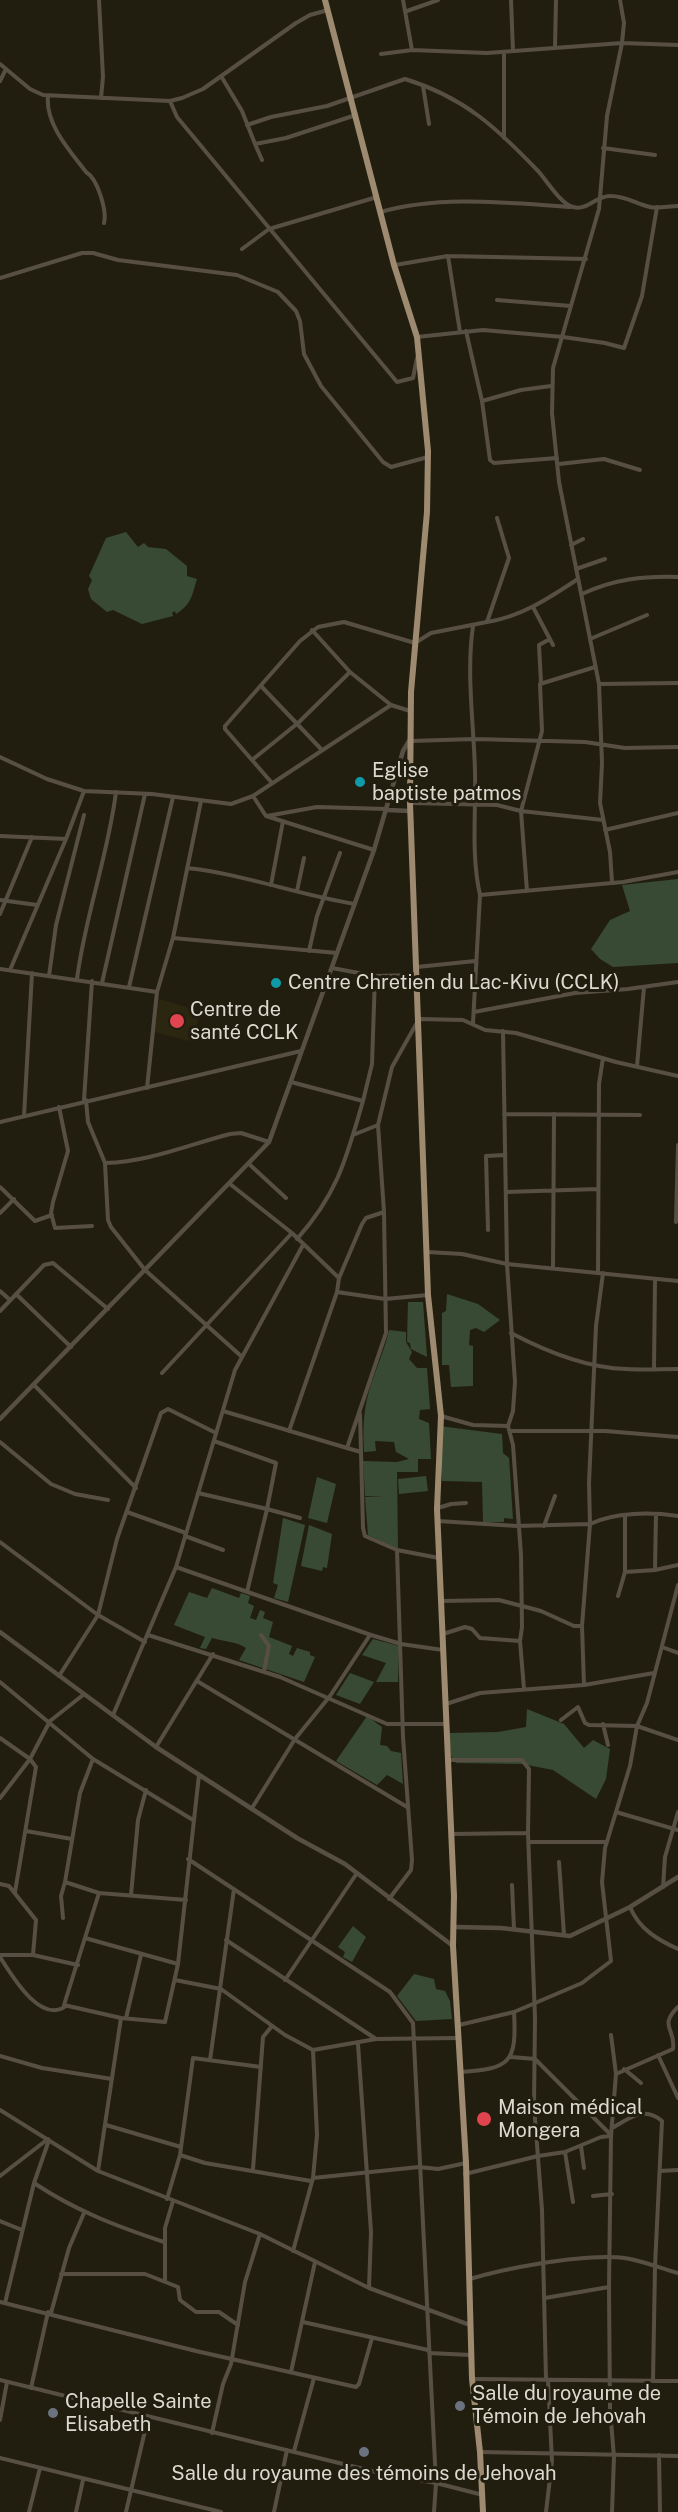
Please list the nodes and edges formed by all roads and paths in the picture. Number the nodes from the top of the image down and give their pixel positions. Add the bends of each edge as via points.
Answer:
1 (99, 0) edge
2 (325, 0) edge
3 (403, 0) edge
4 (438, 0) edge
5 (511, 0) edge
6 (556, 0) edge
7 (620, 0) edge
8 (328, 10) junction
9 (406, 11) junction
10 (622, 43) junction
11 (678, 45) edge
12 (555, 47) junction
13 (412, 50) junction
14 (513, 51) junction
15 (504, 52) junction
16 (381, 54) dead end
17 (0, 64) edge
18 (6, 69) junction
19 (221, 76) junction
20 (0, 81) edge
21 (423, 85) junction
22 (48, 96) junction
23 (351, 97) junction
24 (101, 98) junction
25 (170, 101) junction
26 (356, 115) junction
27 (429, 124) dead end
28 (247, 125) junction
29 (504, 138) junction
30 (255, 144) junction
31 (603, 148) junction
32 (656, 155) dead end
33 (262, 160) dead end
34 (377, 197) junction
35 (600, 197) junction
36 (678, 206) edge
37 (571, 207) junction
38 (657, 207) junction
39 (381, 212) junction
40 (104, 224) dead end
41 (268, 229) junction
42 (242, 249) dead end
43 (448, 256) junction
44 (586, 259) junction
45 (394, 265) junction
46 (0, 278) edge
47 (497, 300) dead end
48 (572, 306) junction
49 (463, 332) junction
50 (417, 337) junction
51 (563, 337) junction
52 (417, 356) junction
53 (551, 386) junction
54 (482, 401) junction
55 (428, 457) junction
56 (557, 458) junction
57 (559, 464) junction
58 (640, 471) dead end
59 (497, 518) dead end
60 (583, 539) dead end
61 (571, 545) junction
62 (605, 559) dead end
63 (576, 569) junction
64 (678, 577) edge
65 (578, 579) junction
66 (582, 594) junction
67 (533, 607) junction
68 (646, 615) dead end
69 (487, 622) junction
70 (473, 626) junction
71 (312, 630) junction
72 (550, 639) junction
73 (590, 639) junction
74 (416, 643) junction
75 (553, 645) dead end
76 (595, 667) junction
77 (350, 672) junction
78 (541, 683) junction
79 (678, 683) edge
80 (598, 684) junction
81 (261, 686) junction
82 (391, 705) junction
83 (410, 711) junction
84 (298, 723) junction
85 (475, 739) junction
86 (409, 741) junction
87 (540, 742) junction
88 (600, 744) junction
89 (678, 747) edge
90 (322, 750) junction
91 (0, 757) edge
92 (252, 760) junction
93 (272, 783) junction
94 (84, 791) junction
95 (116, 792) junction
96 (145, 794) junction
97 (253, 796) junction
98 (173, 797) junction
99 (201, 801) junction
100 (410, 803) junction
101 (474, 804) junction
102 (388, 810) junction
103 (410, 811) junction
104 (522, 811) junction
105 (678, 813) edge
106 (84, 815) dead end
107 (266, 816) junction
108 (603, 820) junction
109 (283, 821) junction
110 (605, 830) junction
111 (0, 837) edge
112 (32, 837) junction
113 (66, 839) junction
114 (374, 850) junction
115 (340, 853) dead end
116 (304, 858) dead end
117 (187, 868) junction
118 (678, 872) edge
119 (612, 882) junction
120 (271, 885) junction
121 (297, 891) junction
122 (527, 891) junction
123 (480, 896) junction
124 (323, 899) junction
125 (0, 900) edge
126 (6, 901) junction
127 (355, 904) junction
128 (37, 905) junction
129 (0, 914) edge
130 (173, 938) junction
131 (309, 951) junction
132 (337, 953) junction
133 (475, 961) junction
134 (332, 968) junction
135 (0, 969) edge
136 (10, 970) junction
137 (416, 971) junction
138 (32, 973) junction
139 (49, 975) junction
140 (375, 976) junction
141 (77, 979) junction
142 (92, 981) junction
143 (678, 982) edge
144 (102, 983) junction
145 (129, 987) junction
146 (644, 987) junction
147 (157, 992) junction
148 (474, 1012) junction
149 (419, 1019) junction
150 (473, 1023) junction
151 (503, 1031) junction
152 (301, 1051) junction
153 (603, 1058) junction
154 (637, 1066) junction
155 (678, 1076) edge
156 (291, 1082) junction
157 (147, 1088) junction
158 (85, 1100) junction
159 (363, 1101) junction
160 (59, 1107) junction
161 (504, 1114) junction
162 (554, 1114) junction
163 (598, 1115) junction
164 (640, 1115) dead end
165 (24, 1116) junction
166 (0, 1122) edge
167 (378, 1125) junction
168 (353, 1136) junction
169 (268, 1142) junction
170 (678, 1145) edge
171 (505, 1155) junction
172 (105, 1163) junction
173 (249, 1164) junction
174 (230, 1184) junction
175 (0, 1187) edge
176 (599, 1188) junction
177 (553, 1191) junction
178 (506, 1192) junction
179 (286, 1197) dead end
180 (14, 1199) junction
181 (384, 1212) junction
182 (0, 1213) edge
183 (52, 1215) junction
184 (676, 1222) dead end
185 (92, 1226) dead end
186 (488, 1230) dead end
187 (292, 1233) junction
188 (297, 1239) junction
189 (303, 1245) junction
190 (427, 1252) junction
191 (507, 1264) junction
192 (554, 1267) junction
193 (145, 1270) junction
194 (600, 1273) junction
195 (339, 1278) junction
196 (655, 1280) junction
197 (678, 1281) edge
198 (0, 1291) edge
199 (337, 1292) junction
200 (16, 1294) junction
201 (428, 1295) junction
202 (386, 1299) junction
203 (10, 1300) junction
204 (108, 1310) junction
205 (0, 1311) edge
206 (207, 1326) junction
207 (510, 1332) junction
208 (71, 1347) junction
209 (241, 1356) junction
210 (596, 1364) junction
211 (654, 1368) junction
212 (678, 1369) edge
213 (162, 1373) dead end
214 (34, 1385) junction
215 (360, 1410) junction
216 (223, 1411) junction
217 (441, 1416) junction
218 (0, 1419) edge
219 (508, 1426) junction
220 (289, 1431) junction
221 (511, 1431) junction
222 (216, 1433) junction
223 (593, 1433) junction
224 (678, 1437) edge
225 (214, 1441) junction
226 (0, 1442) edge
227 (347, 1448) junction
228 (361, 1452) junction
229 (136, 1488) junction
230 (198, 1493) junction
231 (555, 1496) dead end
232 (108, 1500) dead end
233 (466, 1503) dead end
234 (267, 1509) junction
235 (437, 1509) junction
236 (127, 1512) junction
237 (656, 1514) junction
238 (625, 1516) junction
239 (678, 1516) edge
240 (300, 1518) dead end
241 (438, 1521) junction
242 (590, 1524) junction
243 (517, 1526) junction
244 (544, 1526) junction
245 (185, 1535) junction
246 (0, 1542) edge
247 (223, 1550) dead end
248 (397, 1550) junction
249 (439, 1558) junction
250 (678, 1565) edge
251 (176, 1567) junction
252 (656, 1570) junction
253 (625, 1572) junction
254 (678, 1585) edge
255 (247, 1592) junction
256 (618, 1596) dead end
257 (441, 1601) junction
258 (523, 1606) junction
259 (98, 1615) junction
260 (582, 1626) junction
261 (0, 1632) edge
262 (442, 1634) junction
263 (148, 1635) junction
264 (261, 1635) dead end
265 (370, 1635) junction
266 (520, 1641) junction
267 (145, 1642) junction
268 (400, 1644) junction
269 (662, 1647) junction
270 (443, 1650) junction
271 (678, 1653) edge
272 (213, 1654) junction
273 (264, 1671) junction
274 (654, 1672) junction
275 (59, 1676) junction
276 (197, 1681) junction
277 (0, 1682) edge
278 (584, 1685) junction
279 (524, 1689) junction
280 (83, 1695) junction
281 (330, 1696) junction
282 (445, 1705) junction
283 (112, 1715) junction
284 (561, 1720) dead end
285 (50, 1721) junction
286 (445, 1724) junction
287 (603, 1724) junction
288 (403, 1725) junction
289 (637, 1726) junction
290 (0, 1738) edge
291 (295, 1739) junction
292 (678, 1740) edge
293 (608, 1745) dead end
294 (156, 1747) junction
295 (30, 1759) junction
296 (93, 1759) junction
297 (447, 1760) junction
298 (199, 1775) junction
299 (146, 1790) junction
300 (0, 1798) edge
301 (407, 1807) junction
302 (252, 1808) junction
303 (616, 1812) junction
304 (678, 1812) edge
305 (193, 1820) junction
306 (676, 1829) edge
307 (26, 1831) junction
308 (528, 1833) junction
309 (450, 1834) junction
310 (72, 1839) junction
311 (530, 1842) junction
312 (607, 1842) junction
313 (188, 1859) junction
314 (559, 1862) dead end
315 (357, 1873) junction
316 (678, 1877) edge
317 (65, 1882) junction
318 (0, 1884) edge
319 (512, 1885) dead end
320 (663, 1887) junction
321 (234, 1889) junction
322 (15, 1892) junction
323 (99, 1893) junction
324 (131, 1895) junction
325 (388, 1899) junction
326 (186, 1900) junction
327 (630, 1907) junction
328 (63, 1918) dead end
329 (606, 1918) junction
330 (454, 1927) junction
331 (514, 1929) junction
332 (532, 1931) junction
333 (564, 1935) junction
334 (85, 1938) junction
335 (226, 1940) junction
336 (309, 1941) junction
337 (453, 1946) junction
338 (678, 1949) edge
339 (33, 1955) junction
340 (141, 1955) junction
341 (0, 1956) edge
342 (178, 1964) junction
343 (78, 1965) junction
344 (175, 1980) junction
345 (285, 1980) junction
346 (220, 1989) junction
347 (533, 2004) junction
348 (66, 2006) junction
349 (678, 2007) edge
350 (514, 2012) junction
351 (124, 2018) junction
352 (272, 2025) junction
353 (459, 2025) junction
354 (611, 2035) dead end
355 (459, 2038) junction
356 (376, 2039) junction
357 (415, 2040) junction
358 (358, 2044) junction
359 (313, 2050) junction
360 (658, 2055) junction
361 (0, 2056) edge
362 (512, 2057) junction
363 (535, 2059) junction
364 (210, 2060) junction
365 (261, 2067) junction
366 (624, 2069) junction
367 (460, 2072) junction
368 (616, 2074) junction
369 (112, 2079) junction
370 (640, 2083) dead end
371 (678, 2098) edge
372 (0, 2110) edge
373 (106, 2125) junction
374 (613, 2127) junction
375 (611, 2136) junction
376 (48, 2140) junction
377 (581, 2146) junction
378 (181, 2147) junction
379 (565, 2152) junction
380 (180, 2155) junction
381 (538, 2156) junction
382 (466, 2163) junction
383 (419, 2167) junction
384 (584, 2168) dead end
385 (253, 2169) junction
386 (678, 2170) edge
387 (98, 2171) junction
388 (366, 2171) junction
389 (660, 2171) junction
390 (465, 2174) junction
391 (0, 2176) edge
392 (312, 2179) junction
393 (34, 2183) junction
394 (612, 2194) junction
395 (592, 2196) dead end
396 (167, 2199) junction
397 (173, 2201) junction
398 (573, 2202) dead end
399 (84, 2213) junction
400 (0, 2221) edge
401 (22, 2230) junction
402 (260, 2234) junction
403 (164, 2242) junction
404 (293, 2251) junction
405 (610, 2257) junction
406 (315, 2262) junction
407 (543, 2265) junction
408 (655, 2266) junction
409 (678, 2273) edge
410 (61, 2274) junction
411 (165, 2280) junction
412 (468, 2280) junction
413 (609, 2287) junction
414 (369, 2288) junction
415 (545, 2298) junction
416 (2, 2302) edge
417 (427, 2309) junction
418 (50, 2313) junction
419 (303, 2322) junction
420 (238, 2325) junction
421 (470, 2325) junction
422 (372, 2338) junction
423 (428, 2352) junction
424 (471, 2355) junction
425 (232, 2359) junction
426 (291, 2372) junction
427 (314, 2378) junction
428 (472, 2379) junction
429 (0, 2380) edge
430 (547, 2380) junction
431 (609, 2381) junction
432 (653, 2381) junction
433 (678, 2381) edge
434 (7, 2382) junction
435 (31, 2388) junction
436 (148, 2418) junction
437 (0, 2420) edge
438 (212, 2433) junction
439 (287, 2450) junction
440 (294, 2451) junction
441 (480, 2452) junction
442 (551, 2454) junction
443 (659, 2455) junction
444 (678, 2456) edge
445 (614, 2457) junction
446 (0, 2458) edge
447 (40, 2468) junction
448 (83, 2480) junction
449 (436, 2483) junction
450 (131, 2491) junction
451 (483, 2495) junction
452 (200, 2510) edge
453 (29, 2512) edge
454 (76, 2512) edge
455 (126, 2512) edge
456 (221, 2512) edge
457 (274, 2512) edge
458 (434, 2512) edge
459 (483, 2512) edge
460 (546, 2512) edge
461 (612, 2512) edge
462 (660, 2512) edge

1 - 24 street
2 - 8 highway
3 - 9 street
4 - 9 street
5 - 14 street
6 - 12 street
7 - 10 street
8 - 19 street via 296,23
8 - 23 highway
9 - 13 street
10 - 11 street
10 - 12 street
10 - 31 street
12 - 14 street
13 - 15 street
13 - 16 street
14 - 15 street
15 - 29 street
17 - 18 street
18 - 20 street
18 - 22 street via 30,89
19 - 25 street via 195,94
19 - 28 street
21 - 23 street via 405,79
21 - 27 street
21 - 29 street via 470,107
22 - 24 street
22 - 40 street via 54,127 95,185
23 - 26 highway
23 - 28 street
24 - 25 street
25 - 41 street via 177,117
26 - 30 street
26 - 34 highway
28 - 30 street
29 - 37 street
30 - 33 street
31 - 32 street
31 - 35 street
34 - 39 highway
34 - 41 street
35 - 37 street via 584,208
35 - 38 street via 614,196
35 - 44 street
36 - 38 street
37 - 39 street via 507,202 411,203
38 - 51 street via 642,296 627,346 621,349
39 - 45 highway
41 - 42 street
41 - 52 street via 397,382 413,378
43 - 44 street
43 - 45 street
43 - 49 street
44 - 48 street
45 - 50 highway
46 - 55 street via 88,253 226,273 258,282 278,292 296,310 304,354 321,386 387,466
47 - 48 street
48 - 51 street
49 - 50 street
49 - 51 street
49 - 54 street
50 - 52 highway
51 - 53 street
52 - 55 highway
53 - 54 street
53 - 56 street
54 - 56 street via 492,462
55 - 74 highway
56 - 57 street
57 - 58 street via 604,459
57 - 61 street
59 - 69 street via 509,558
60 - 61 street
61 - 63 street
62 - 63 street
63 - 65 street
64 - 66 street via 638,576
65 - 66 street
65 - 67 street
66 - 73 street
67 - 69 street via 513,617
67 - 72 street
68 - 73 street
69 - 70 street
70 - 74 street via 431,633
70 - 85 street via 470,648
71 - 74 street via 344,622
71 - 77 street
71 - 81 street
72 - 75 street
72 - 78 street via 539,645
73 - 76 street
74 - 83 highway
76 - 78 street
76 - 80 street
77 - 82 street
77 - 84 street
78 - 87 street
79 - 80 street
80 - 88 street
81 - 84 street
81 - 92 street via 224,728
82 - 83 street
82 - 90 street
83 - 86 highway
84 - 90 street
84 - 92 street
85 - 86 street
85 - 87 street
85 - 101 street
86 - 100 highway
86 - 102 street
87 - 88 street
87 - 104 street
88 - 89 street via 625,748
88 - 108 street
90 - 93 street
91 - 94 street via 46,779
92 - 93 street
93 - 97 street
94 - 95 street
94 - 113 street
95 - 96 street
95 - 141 street
96 - 98 street
96 - 144 street
97 - 99 street via 234,804
97 - 107 street
98 - 99 street
98 - 145 street
99 - 117 street
100 - 101 street
100 - 103 highway
101 - 104 street
101 - 123 street via 473,835
102 - 103 street
102 - 107 street via 317,807
102 - 114 street
103 - 137 highway
104 - 108 street
104 - 122 street
105 - 110 street
106 - 139 street via 56,925
107 - 109 street
108 - 110 street
109 - 114 street
109 - 120 street
110 - 119 street
111 - 112 street
112 - 113 street
112 - 126 street
113 - 128 street
114 - 127 street
115 - 124 street
116 - 121 street
117 - 120 street
117 - 130 street
118 - 119 street
119 - 122 street
120 - 121 street
121 - 124 street
122 - 123 street
123 - 133 street
124 - 127 street
124 - 131 street
125 - 126 street
126 - 128 street
126 - 129 street
127 - 132 street
128 - 136 street
130 - 131 street
130 - 147 street
131 - 132 street
132 - 134 street
133 - 137 street
133 - 148 street
134 - 140 street
134 - 152 street
135 - 136 street
136 - 138 street
137 - 140 street
137 - 149 highway
138 - 139 street
138 - 165 street
139 - 141 street
140 - 159 street via 372,1064
141 - 142 street
142 - 144 street
142 - 158 street
143 - 146 street
144 - 145 street
145 - 147 street
146 - 148 street via 575,993
146 - 154 street
147 - 157 street
148 - 150 street
149 - 150 street
149 - 167 street via 392,1067
149 - 190 highway
150 - 151 street via 485,1030
151 - 153 street
151 - 161 street
152 - 156 street
152 - 157 street
153 - 154 street
153 - 163 street
154 - 155 street
156 - 159 street
156 - 169 street
157 - 158 street
158 - 160 street
158 - 172 street via 88,1122
159 - 168 street
160 - 165 street
160 - 183 street via 68,1151
161 - 162 street
161 - 171 street
162 - 163 street
162 - 177 street
163 - 164 street
163 - 176 street
165 - 166 street
167 - 168 street
167 - 181 street
168 - 188 street via 341,1174 322,1211
169 - 172 street via 242,1133 230,1134 157,1156
169 - 173 street
170 - 184 street
171 - 178 street
171 - 186 street via 486,1155
172 - 193 street via 109,1224
173 - 174 street
173 - 179 street
174 - 187 street
174 - 193 street
175 - 180 street
176 - 177 street
176 - 194 street
177 - 178 street
177 - 192 street
178 - 191 street
180 - 182 street
180 - 183 street via 35,1221
181 - 195 street via 363,1221
181 - 202 street
183 - 185 street via 55,1228
187 - 188 street
187 - 206 street
188 - 189 street
189 - 195 street
189 - 209 street
190 - 191 street via 462,1254
190 - 201 highway
191 - 192 street
191 - 207 street
192 - 194 street
193 - 204 street
193 - 206 street
194 - 196 street
194 - 210 street
195 - 199 street
196 - 197 street
196 - 211 street
198 - 203 street
199 - 202 street
199 - 220 street
200 - 203 street
200 - 204 street via 44,1265 53,1263
200 - 208 street
201 - 202 street
201 - 217 highway
202 - 215 street via 386,1333
203 - 205 street
204 - 208 street
206 - 209 street
206 - 213 street
207 - 210 street via 562,1356
207 - 219 street via 515,1382
208 - 214 street
209 - 216 street
210 - 211 street via 624,1369
210 - 223 street
211 - 212 street
214 - 218 street
214 - 229 street
215 - 227 street
215 - 228 street
216 - 220 street
216 - 222 street
217 - 219 street via 473,1425
217 - 235 highway
219 - 221 street
220 - 227 street
221 - 223 street
221 - 243 street
222 - 225 street
222 - 229 street via 164,1410
223 - 224 street
223 - 242 street
225 - 230 street
225 - 234 street via 276,1463
226 - 232 street via 51,1484 75,1494
227 - 228 street
228 - 248 street via 365,1536
229 - 236 street
230 - 234 street
230 - 245 street
231 - 244 street
233 - 235 street
234 - 240 street
234 - 255 street
235 - 241 highway
236 - 245 street
236 - 259 street
237 - 238 street
237 - 239 street
237 - 252 street
238 - 242 street
238 - 253 street
241 - 243 street
241 - 249 highway
242 - 244 street
242 - 260 street
243 - 244 street
243 - 258 street
245 - 247 street
245 - 251 street
246 - 259 street
248 - 249 street
248 - 268 street
249 - 257 highway
250 - 252 street
251 - 255 street
251 - 263 street
252 - 253 street
253 - 256 street
254 - 269 street
255 - 265 street
257 - 258 street via 488,1599
257 - 262 highway
258 - 260 street
258 - 266 street
259 - 267 street
259 - 275 street
260 - 278 street
261 - 275 street
262 - 266 street via 465,1627 480,1638
262 - 270 highway
263 - 267 street
263 - 272 street
264 - 273 street via 268,1646
265 - 268 street
265 - 281 street
266 - 279 street
267 - 283 street
268 - 270 street
268 - 288 street
269 - 271 street
269 - 274 street
270 - 282 highway
272 - 273 street
272 - 276 street
273 - 281 street
274 - 278 street
274 - 289 street
275 - 280 street
276 - 291 street
276 - 294 street
277 - 285 street
278 - 279 street
279 - 282 street via 480,1693
280 - 283 street
280 - 285 street
281 - 288 street via 387,1724
281 - 291 street
282 - 286 highway
283 - 294 street
284 - 287 street via 578,1707 585,1723
285 - 295 street
285 - 296 street
286 - 288 street
286 - 297 highway
287 - 289 street
287 - 293 street
288 - 301 street
289 - 292 street
289 - 303 street
290 - 295 street
291 - 301 street
291 - 302 street
294 - 298 street
295 - 300 street
295 - 307 street via 36,1767
296 - 299 street
296 - 310 street via 82,1784
297 - 308 street via 527,1763
297 - 309 highway
298 - 302 street
298 - 305 street
299 - 305 street
299 - 324 street via 138,1820
301 - 325 street via 411,1870
302 - 315 street
303 - 306 street
303 - 312 street
304 - 306 street
305 - 313 street
306 - 320 street via 665,1857
307 - 310 street
307 - 322 street
308 - 309 street
308 - 311 street
309 - 330 highway
310 - 317 street
311 - 312 street
311 - 332 street
312 - 329 street via 602,1865
313 - 321 street
313 - 326 street
314 - 333 street
315 - 325 street
315 - 336 street
316 - 320 street
317 - 323 street
317 - 328 street via 61,1896
318 - 322 street
319 - 331 street
320 - 327 street
321 - 335 street
321 - 336 street
322 - 339 street via 37,1922
323 - 324 street
323 - 334 street
324 - 326 street
325 - 337 street
326 - 342 street
327 - 329 street
327 - 338 street via 648,1932
329 - 333 street via 580,1933
329 - 347 street via 612,1957 609,1965 582,1983
330 - 331 street
330 - 337 highway
331 - 332 street
332 - 333 street
332 - 347 street
334 - 340 street
334 - 343 street
335 - 345 street
335 - 346 street
336 - 345 street
336 - 357 street via 397,1999 413,2023
337 - 353 highway
339 - 341 street
339 - 343 street
340 - 342 street
340 - 351 street
341 - 348 street via 17,1983 38,2005 54,2011
342 - 344 street
343 - 348 street
344 - 346 street
344 - 351 street via 165,2022
345 - 356 street
346 - 352 street
346 - 364 street
347 - 350 street
347 - 363 street
348 - 351 street
349 - 360 street via 667,2024 673,2049
350 - 353 street
350 - 362 street via 516,2035
351 - 369 street
352 - 359 street
352 - 365 street via 263,2037
353 - 355 highway
354 - 368 street
355 - 357 street
355 - 367 highway
356 - 357 street
356 - 358 street
357 - 383 street
358 - 359 street
358 - 388 street
359 - 392 street via 318,2124
360 - 366 street
360 - 371 street
361 - 369 street via 42,2068
362 - 363 street
362 - 367 street via 490,2070
363 - 375 street
363 - 381 street
364 - 365 street
364 - 378 street via 193,2058
365 - 385 street
366 - 368 street
366 - 370 street
367 - 382 highway
368 - 374 street
369 - 373 street
372 - 376 street
373 - 378 street
373 - 387 street
374 - 375 street
374 - 389 street via 642,2112 654,2114 662,2121
375 - 377 street
375 - 394 street
376 - 387 street
376 - 391 street
376 - 393 street
377 - 379 street
377 - 384 street
378 - 380 street
379 - 381 street
379 - 398 street
380 - 385 street
380 - 396 street
381 - 390 street
381 - 407 street
382 - 383 street via 438,2169
382 - 390 highway
383 - 388 street
383 - 417 street
385 - 392 street
386 - 389 street
387 - 396 street
388 - 392 street
388 - 414 street via 371,2232
389 - 408 street
390 - 412 highway
392 - 404 street
393 - 399 street
393 - 401 street
394 - 395 street
394 - 405 street
396 - 397 street
397 - 402 street
397 - 403 street
399 - 403 street
399 - 410 street
400 - 401 street
401 - 416 street
402 - 404 street
402 - 420 street via 245,2282
403 - 411 street
404 - 406 street
405 - 407 street
405 - 408 street
405 - 413 street
406 - 414 street
406 - 419 street
407 - 412 street
407 - 415 street
408 - 409 street
408 - 432 street
410 - 411 street via 116,2272
410 - 418 street
411 - 420 street via 179,2288 180,2300 196,2312 219,2312
412 - 421 highway
413 - 415 street
413 - 431 street
414 - 417 street
415 - 430 street
416 - 418 street
417 - 421 street
417 - 423 street
418 - 425 street
418 - 435 street
419 - 422 street
419 - 426 street
420 - 425 street
421 - 424 highway
422 - 423 street
422 - 427 street via 358,2386
423 - 424 street
423 - 449 street
424 - 428 highway
425 - 426 street
425 - 438 street
426 - 427 street
427 - 440 street
428 - 430 street
428 - 441 highway
429 - 434 street
430 - 431 street
430 - 442 street
431 - 432 street
431 - 445 street
432 - 433 street
434 - 435 street
434 - 437 street
435 - 436 street
436 - 438 street
436 - 450 street
438 - 439 street
439 - 440 street
439 - 457 street
440 - 449 street
441 - 442 street
441 - 451 highway
442 - 445 street
442 - 460 street
443 - 444 street
443 - 445 street
443 - 462 street
445 - 461 street
446 - 447 street
447 - 448 street
447 - 453 street
448 - 450 street
448 - 454 street
449 - 451 street
449 - 458 street
450 - 452 street
450 - 455 street
451 - 459 highway
452 - 456 street

